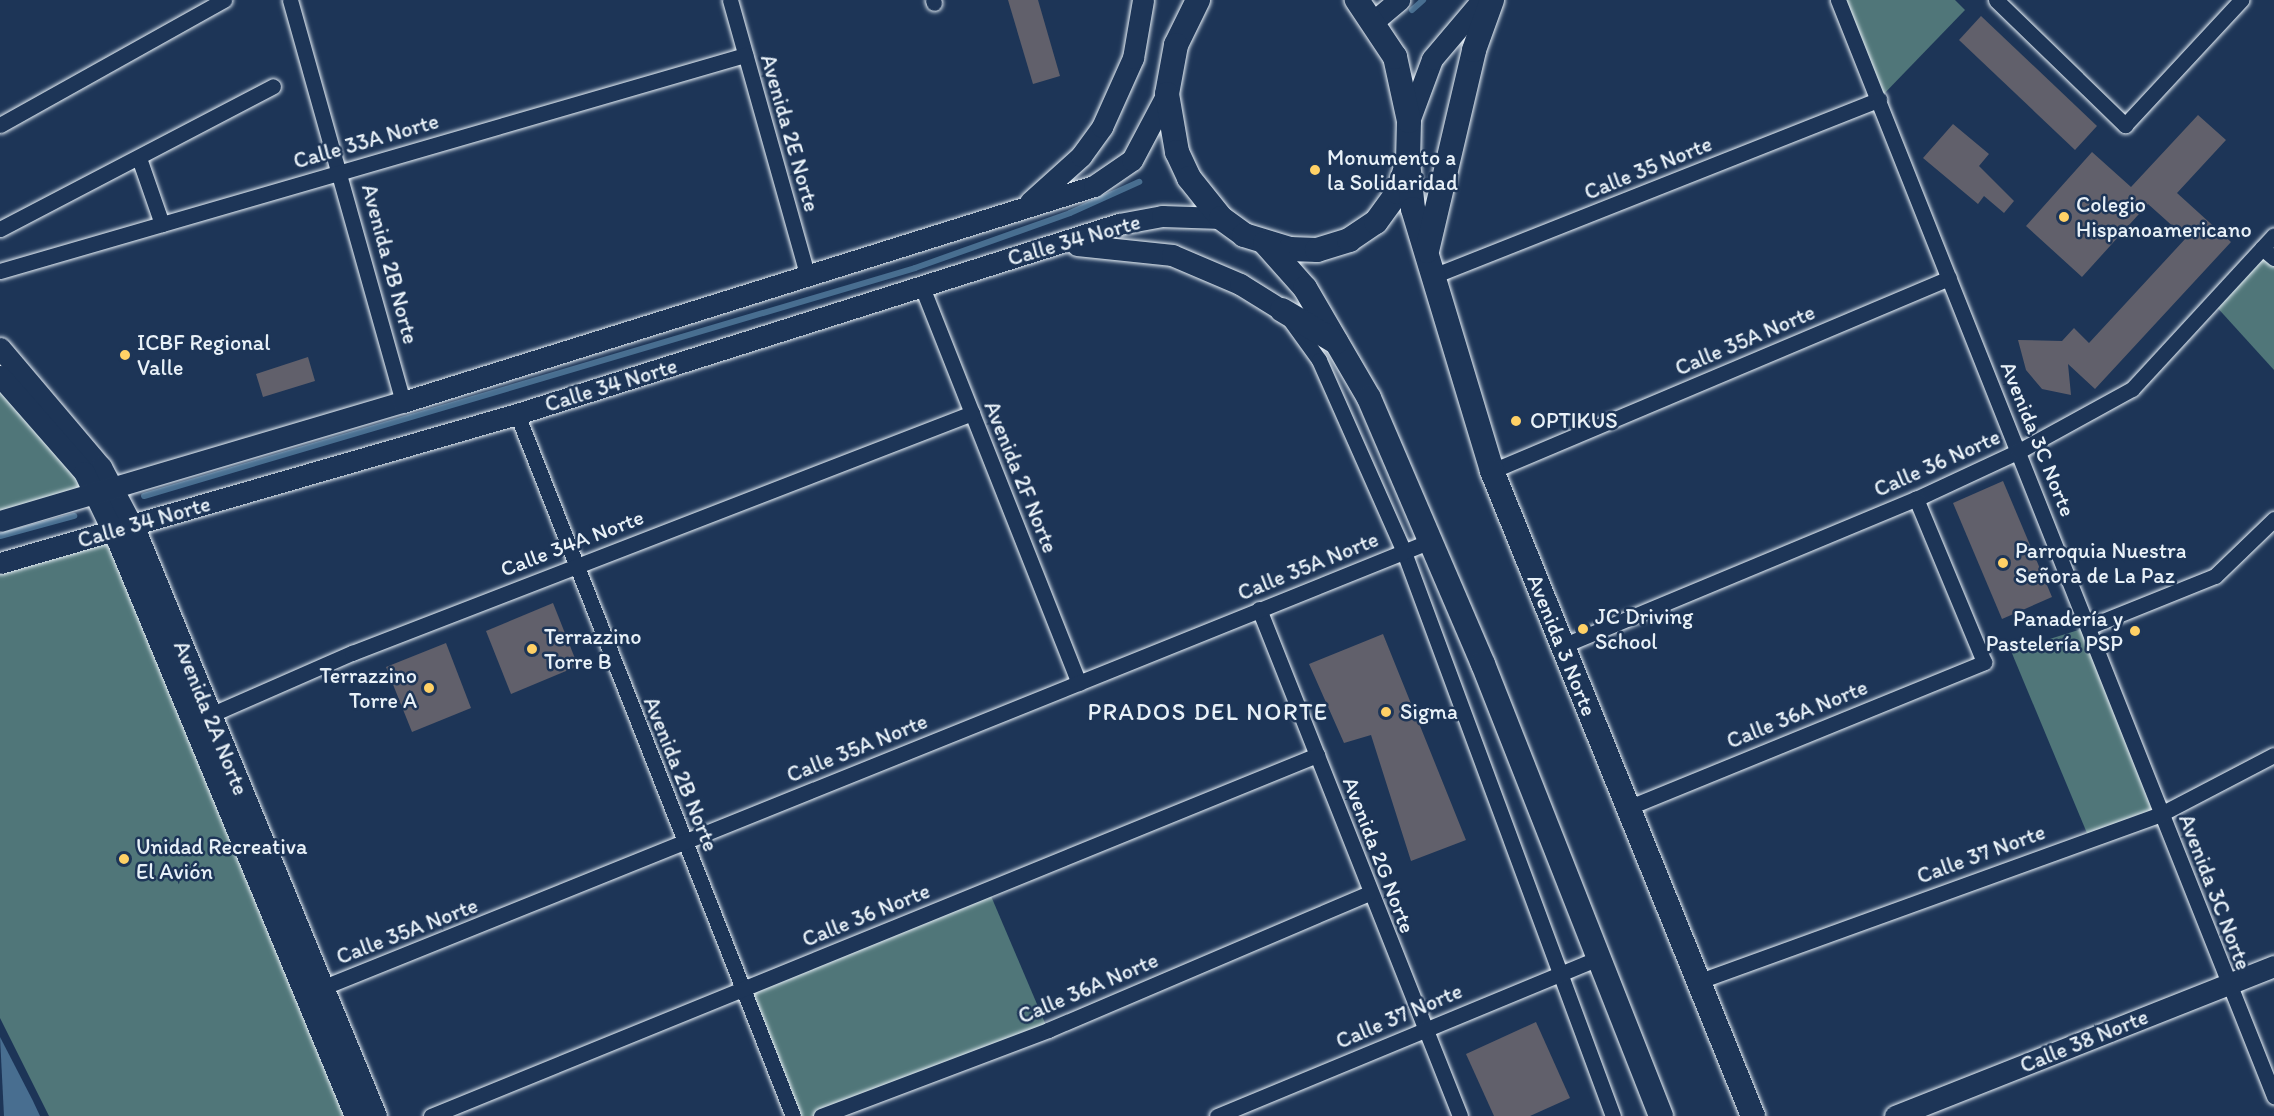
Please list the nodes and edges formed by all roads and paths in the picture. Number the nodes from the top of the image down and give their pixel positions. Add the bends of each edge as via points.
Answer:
1 (224, 0) edge
2 (290, 0) edge
3 (730, 0) edge
4 (1143, 0) edge
5 (1178, 0) edge
6 (1198, 0) edge
7 (1357, 0) edge
8 (1399, 0) edge
9 (1482, 0) edge
10 (1492, 0) edge
11 (1838, 0) edge
12 (1996, 0) edge
13 (2241, 0) edge
14 (1374, 21) junction
15 (1180, 36) junction
16 (745, 55) junction
17 (273, 86) dead end
18 (1167, 94) junction
19 (1879, 99) junction
20 (1409, 121) junction
21 (0, 125) edge
22 (139, 158) junction
23 (1407, 162) junction
24 (342, 172) junction
25 (1012, 215) junction
26 (1221, 219) junction
27 (162, 224) junction
28 (0, 229) edge
29 (2274, 235) edge
30 (1265, 243) junction
31 (1046, 247) junction
32 (2268, 253) edge
33 (1429, 265) junction
34 (0, 271) edge
35 (808, 277) junction
36 (1948, 278) junction
37 (922, 287) junction
38 (1282, 310) junction
39 (1343, 346) junction
40 (0, 348) edge
41 (0, 376) edge
42 (403, 402) junction
43 (972, 413) junction
44 (517, 414) junction
45 (2019, 451) junction
46 (1492, 471) junction
47 (102, 489) junction
48 (1916, 499) junction
49 (2274, 519) edge
50 (0, 520) edge
51 (122, 529) junction
52 (1428, 542) junction
53 (1404, 552) junction
54 (0, 562) edge
55 (573, 567) junction
56 (1259, 609) junction
57 (2088, 627) junction
58 (1562, 646) junction
59 (1079, 683) junction
60 (201, 719) junction
61 (2274, 754) edge
62 (1317, 755) junction
63 (1627, 808) junction
64 (2160, 814) junction
65 (684, 842) junction
66 (1369, 893) junction
67 (1599, 958) junction
68 (2274, 966) edge
69 (1559, 974) junction
70 (1697, 982) junction
71 (2227, 984) junction
72 (745, 988) junction
73 (313, 992) junction
74 (1423, 1030) junction
75 (2274, 1096) edge
76 (355, 1116) edge
77 (376, 1116) edge
78 (431, 1116) edge
79 (793, 1116) edge
80 (821, 1116) edge
81 (1217, 1116) edge
82 (1460, 1116) edge
83 (1613, 1116) edge
84 (1661, 1116) edge
85 (1753, 1116) edge
86 (1895, 1116) edge

1 - 21 street
2 - 24 street, Avenida 2B Norte
3 - 16 street, Avenida 2E Norte
4 - 25 main road via 1133,58 1102,127 1055,183
5 - 15 main road
6 - 15 main road
7 - 14 main road
8 - 14 main road
9 - 20 main road via 1432,59
10 - 33 main road via 1474,50
11 - 19 street, Avenida 3C Norte
12 - 13 street via 2125,125
14 - 20 main road via 1395,57
15 - 18 main road
16 - 24 street, Calle 33A Norte
16 - 35 street, Avenida 2E Norte
17 - 22 street
18 - 25 main road, Calle 34 Norte via 1132,160 1094,186
18 - 26 main road via 1177,152 1189,178
19 - 33 street, Calle 35 Norte
19 - 36 street, Avenida 3C Norte
20 - 23 main road
22 - 27 street
22 - 28 street
23 - 30 main road via 1398,192 1376,222 1349,240 1317,250
23 - 33 main road, Avenida 3 Norte
24 - 27 street, Calle 33A Norte
24 - 42 street, Avenida 2B Norte
25 - 35 main road, Calle 34 Norte
26 - 30 main road
26 - 31 main road, Calle 34 Norte via 1162,216
27 - 34 street, Calle 33A Norte
29 - 32 street, Calle 36 Norte
30 - 39 main road via 1305,288
31 - 37 main road, Calle 34 Norte
31 - 38 main road via 1096,244 1172,255 1240,284
32 - 45 street, Calle 36 Norte via 2132,389
33 - 46 main road, Avenida 3 Norte
35 - 42 main road, Calle 34 Norte
36 - 45 street, Avenida 3C Norte
36 - 46 street, Calle 35A Norte
37 - 43 street, Avenida 2F Norte
37 - 44 main road, Calle 34 Norte
38 - 39 main road
38 - 53 street via 1319,360
39 - 52 main road
40 - 47 main road, Avenida 2A Norte
41 - 47 main road, Avenida 2A Norte
42 - 47 main road, Calle 34 Norte
43 - 55 street, Calle 34A Norte
43 - 59 street, Avenida 2F Norte
44 - 51 main road, Calle 34 Norte
44 - 55 street, Avenida 2B Norte
45 - 48 street, Calle 36 Norte
45 - 57 street, Avenida 3C Norte
46 - 58 main road, Avenida 3 Norte
47 - 50 main road, Calle 34 Norte
47 - 51 main road, Avenida 2A Norte
48 - 58 street, Calle 36 Norte
48 - 63 street, Calle 36A Norte via 1984,662
49 - 57 street via 2215,576
51 - 54 main road, Calle 34 Norte
51 - 60 main road, Avenida 2A Norte
52 - 53 street, Calle 35A Norte
52 - 67 main road via 1487,674
53 - 56 street, Calle 35A Norte
53 - 69 street
55 - 60 street, Calle 34A Norte
55 - 65 street, Avenida 2B Norte
56 - 59 street, Calle 35A Norte
56 - 62 street, Avenida 2G Norte
57 - 64 street, Avenida 3C Norte
58 - 63 main road, Avenida 3 Norte
59 - 65 street, Calle 35A Norte
60 - 73 main road, Avenida 2A Norte
61 - 64 street, Calle 37 Norte
62 - 66 street, Avenida 2G Norte
62 - 72 street, Calle 36 Norte
63 - 70 main road, Avenida 3 Norte
64 - 70 street, Calle 37 Norte
64 - 71 street, Avenida 3C Norte
65 - 72 street, Avenida 2B Norte
65 - 73 street, Calle 35A Norte
66 - 74 street, Avenida 2G Norte
66 - 80 street, Calle 36A Norte via 1048,1030
67 - 69 street, Calle 37 Norte
67 - 84 main road
68 - 71 main road, Calle 38 Norte
69 - 74 street, Calle 37 Norte
69 - 83 street
70 - 85 main road, Avenida 3 Norte
71 - 75 street, Avenida 3C Norte
71 - 86 main road, Calle 38 Norte
72 - 78 street, Calle 36 Norte
72 - 79 street, Avenida 2B Norte
73 - 76 main road, Avenida 2A Norte
73 - 77 main road, Avenida 2A Norte
74 - 81 street, Calle 37 Norte
74 - 82 street, Avenida 2G Norte

